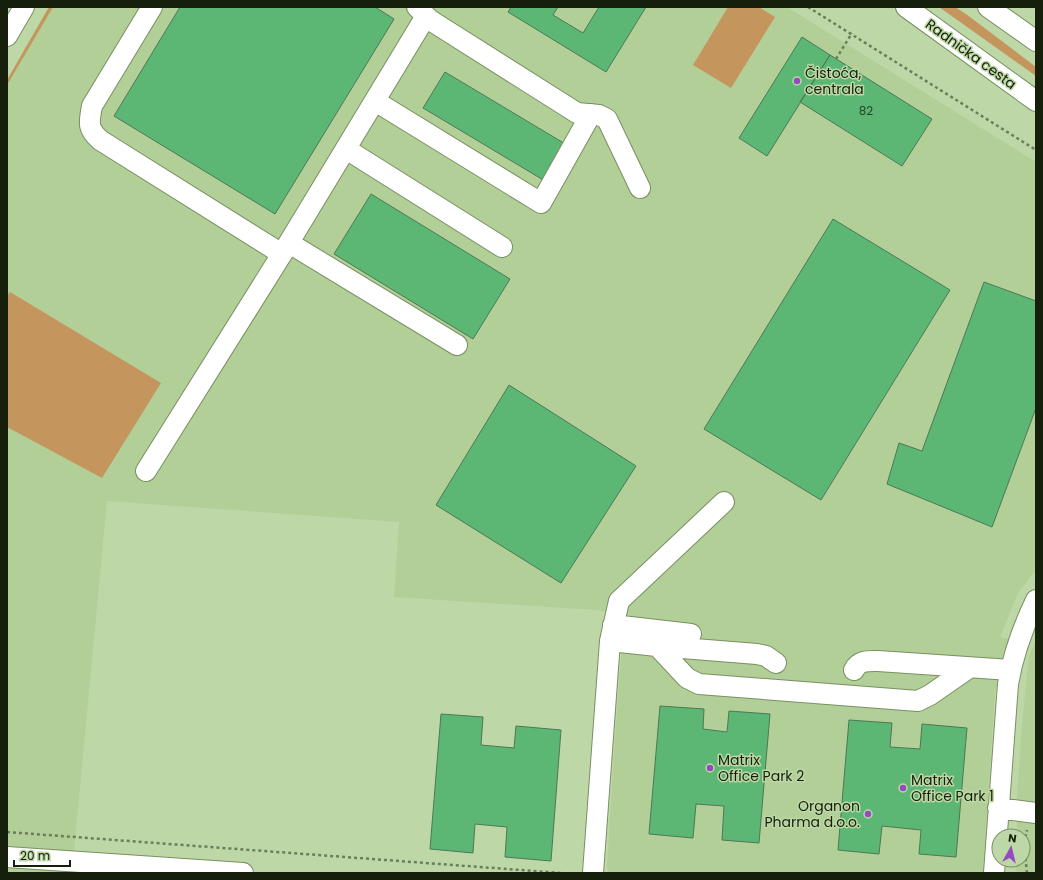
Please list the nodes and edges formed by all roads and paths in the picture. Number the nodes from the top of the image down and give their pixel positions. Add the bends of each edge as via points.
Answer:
1 (24, 7) edge
2 (152, 7) edge
3 (808, 7) edge
4 (906, 7) edge
5 (988, 7) edge
6 (812, 8) edge
7 (422, 11) edge
8 (852, 33) junction
9 (7, 36) edge
10 (1036, 41) edge
11 (836, 59) dead end
12 (375, 101) junction
13 (1036, 101) edge
14 (591, 114) junction
15 (346, 149) junction
16 (1036, 150) edge
17 (640, 188) dead end
18 (502, 247) dead end
19 (286, 249) junction
20 (457, 345) dead end
21 (146, 471) dead end
22 (724, 502) dead end
23 (1036, 600) edge
24 (612, 633) junction
25 (691, 634) dead end
26 (657, 646) junction
27 (776, 662) dead end
28 (969, 668) junction
29 (854, 670) dead end
30 (1011, 670) junction
31 (998, 808) junction
32 (1033, 813) edge
33 (7, 832) edge
34 (7, 857) edge
35 (34, 866) edge
36 (139, 869) edge
37 (243, 873) edge
38 (561, 873) edge
39 (593, 873) edge
40 (994, 873) edge
41 (1026, 873) edge

1 - 9 street
2 - 19 street via 92,106 89,123 91,133
3 - 6 path
4 - 13 street, Radnička cesta
5 - 10 street
6 - 8 path
7 - 12 street
7 - 14 street via 577,112
8 - 11 path
8 - 16 path
12 - 14 street via 541,202
12 - 15 street
14 - 17 street via 607,119
15 - 18 street
15 - 19 street
19 - 20 street
19 - 21 street
22 - 24 street via 619,601
23 - 30 street via 1026,620
24 - 25 street
24 - 26 street
24 - 39 street
26 - 27 street via 757,654
26 - 28 street via 687,678 699,684 918,701
28 - 29 street via 862,661 856,664
28 - 30 street
30 - 31 street
31 - 32 street
31 - 40 street
32 - 41 path via 1024,844
33 - 38 path
34 - 35 street
35 - 36 street
36 - 37 street

